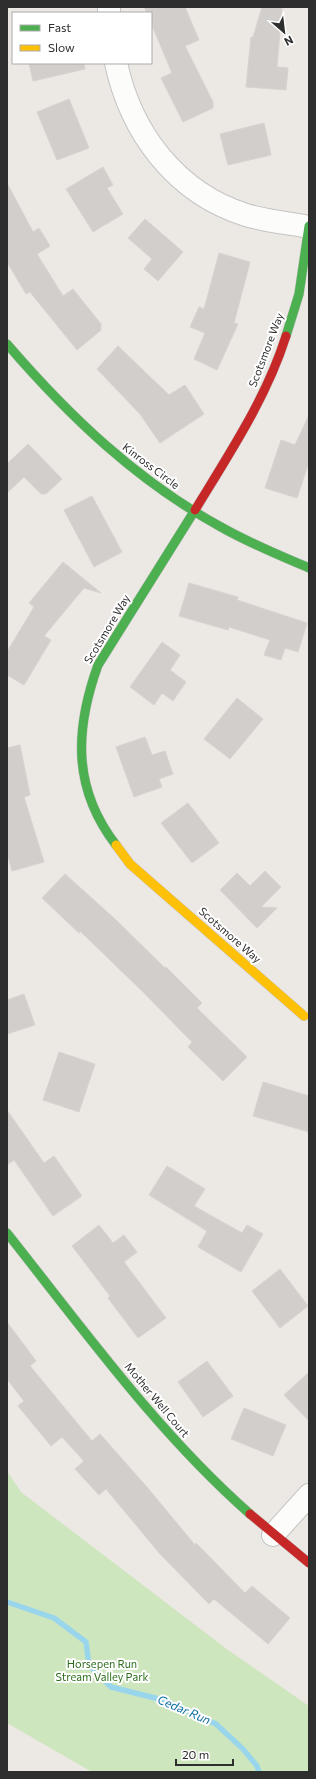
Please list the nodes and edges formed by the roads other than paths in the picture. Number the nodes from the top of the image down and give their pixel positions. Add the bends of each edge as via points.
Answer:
1 (116, 64) edge
2 (309, 226) edge
3 (7, 344) edge
4 (193, 511) junction
5 (309, 568) edge
6 (304, 1016) dead end
7 (7, 1233) edge
8 (309, 1495) edge
9 (273, 1534) junction
10 (309, 1563) edge

1 - 2 street via 131,109 147,142 165,164 186,183 210,200 246,214
2 - 4 street, Scotsmore Way via 299,294 280,355 264,393 241,435
3 - 4 street, Kinross Circle via 41,385 85,429 127,465
4 - 5 street, Kinross Circle via 244,540
4 - 6 street, Scotsmore Way via 98,665 88,690 81,728 81,760 87,790 97,818 112,844 130,864
7 - 9 street, Mother Well Court via 175,1441 224,1491
8 - 9 street
9 - 10 street, Mother Well Court

